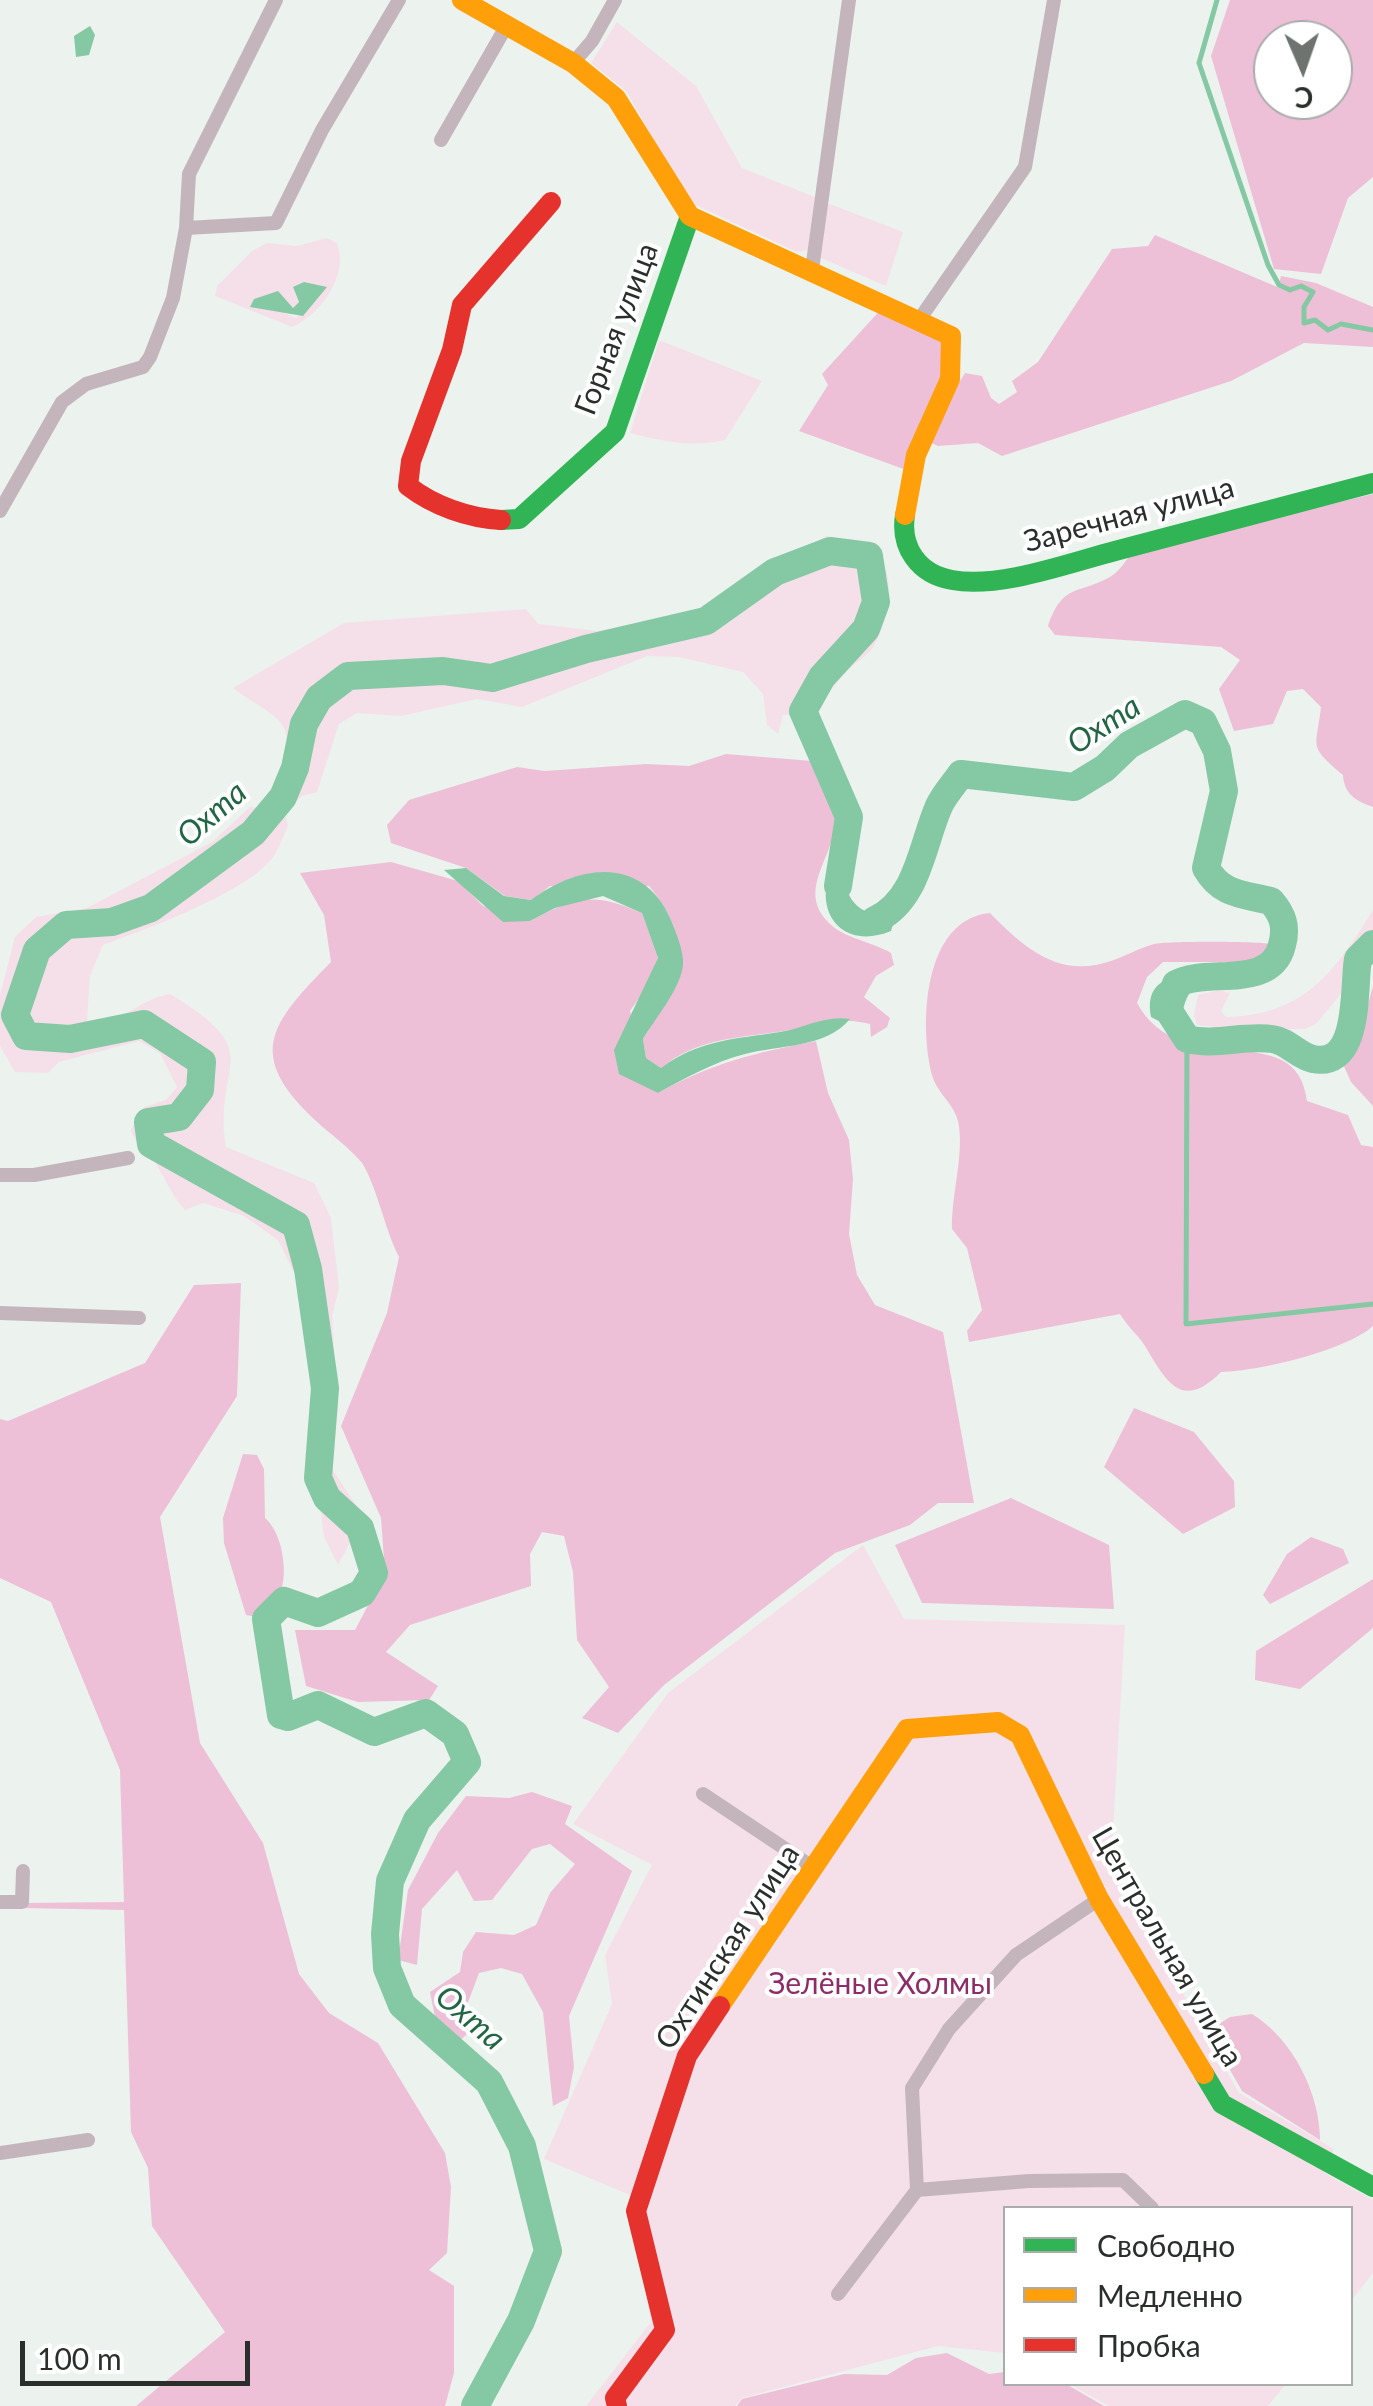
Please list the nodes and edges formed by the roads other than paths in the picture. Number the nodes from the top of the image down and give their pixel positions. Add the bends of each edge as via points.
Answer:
1 (276, 0) edge
2 (399, 0) edge
3 (462, 0) edge
4 (616, 0) edge
5 (849, 0) edge
6 (1054, 0) edge
7 (507, 25) junction
8 (573, 64) junction
9 (441, 140) dead end
10 (551, 202) dead end
11 (690, 216) junction
12 (186, 228) junction
13 (812, 270) junction
14 (920, 320) junction
15 (1373, 482) edge
16 (0, 511) edge
17 (128, 1158) dead end
18 (0, 1174) edge
19 (0, 1314) edge
20 (139, 1318) dead end
21 (998, 1722) joint
22 (702, 1794) dead end
23 (814, 1868) junction
24 (23, 1871) dead end
25 (1098, 1899) junction
26 (0, 1902) edge
27 (88, 2140) dead end
28 (0, 2153) edge
29 (1373, 2187) edge
30 (917, 2190) junction
31 (1150, 2206) edge
32 (838, 2294) dead end
33 (617, 2406) edge

1 - 12 street via 189,174
2 - 12 street via 276,223
3 - 7 street
4 - 8 street
5 - 13 street
6 - 14 street via 1026,167
7 - 8 street
7 - 9 street
8 - 11 street via 616,98
10 - 11 street, Горная улица via 462,306 411,462 408,486 420,498 504,523 518,519 615,432
11 - 13 street
12 - 16 street via 173,298 150,357 142,367 86,384 62,402
13 - 14 street
14 - 15 street, Заречная улица via 951,336 946,394 916,455 902,534 907,552 938,576 985,581
17 - 18 street via 34,1176
19 - 20 street
21 - 23 street, Охтинская улица via 908,1729
21 - 25 street, Центральная улица via 1020,1735
22 - 23 street
23 - 33 street, Охтинская улица via 688,2056 636,2210 665,2330 615,2398
24 - 26 street via 22,1902
25 - 29 street, Центральная улица via 1222,2104
25 - 30 street via 1016,1955 949,2029 912,2088
27 - 28 street
30 - 31 street via 1122,2180
30 - 32 street

